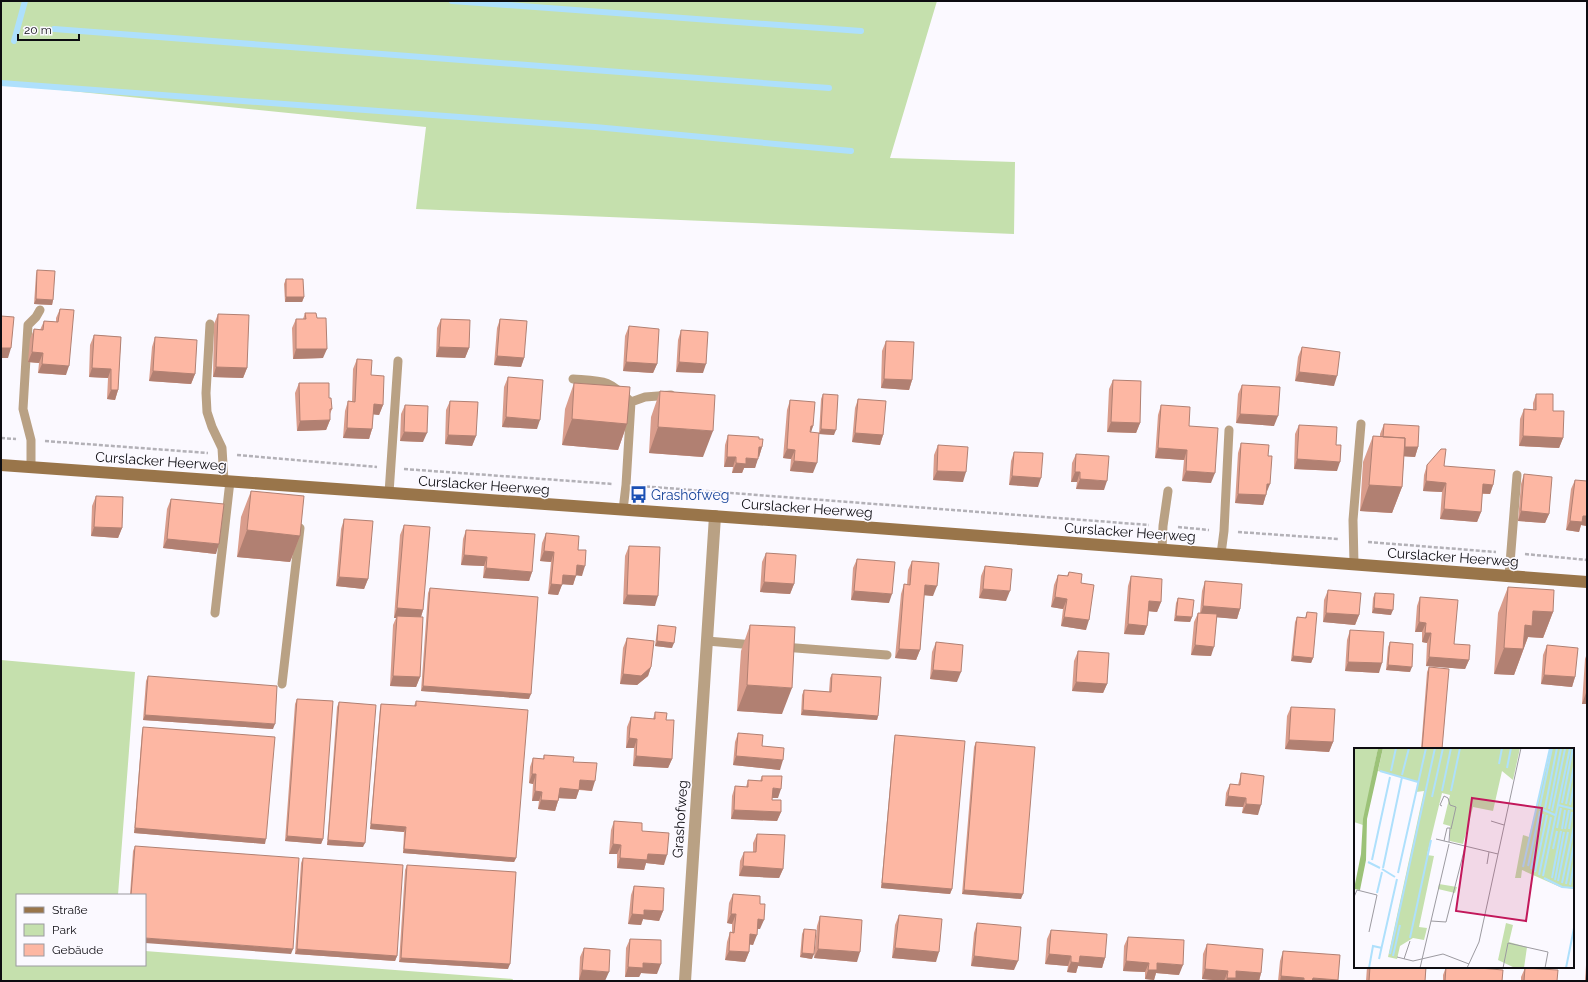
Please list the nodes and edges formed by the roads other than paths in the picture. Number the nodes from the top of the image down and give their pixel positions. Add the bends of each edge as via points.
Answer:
1 (40, 310) dead end
2 (210, 324) dead end
3 (398, 360) dead end
4 (573, 379) dead end
5 (680, 395) edge
6 (631, 402) junction
7 (1361, 424) dead end
8 (1229, 430) dead end
9 (1, 465) edge
10 (31, 467) junction
11 (1517, 476) dead end
12 (227, 481) junction
13 (1168, 491) dead end
14 (389, 493) junction
15 (623, 510) junction
16 (715, 516) junction
17 (301, 518) edge
18 (1162, 550) junction
19 (1221, 554) junction
20 (1354, 564) junction
21 (1509, 576) junction
22 (1587, 582) edge
23 (215, 613) dead end
24 (707, 641) junction
25 (761, 646) edge
26 (777, 647) edge
27 (887, 655) dead end
28 (282, 684) dead end
29 (685, 981) edge

1 - 10 lane via 28,325 23,409 31,440
2 - 12 lane via 207,412 222,448
3 - 14 lane
4 - 6 lane via 606,381
5 - 6 lane via 645,397
6 - 15 lane
7 - 20 lane via 1353,520
8 - 19 lane
9 - 10 main road, Curslacker Heerweg
10 - 12 main road, Curslacker Heerweg
11 - 21 lane
12 - 14 main road, Curslacker Heerweg via 304,491
12 - 23 lane
13 - 18 lane
14 - 15 main road, Curslacker Heerweg
15 - 16 main road, Curslacker Heerweg
16 - 18 main road, Curslacker Heerweg
16 - 24 street, Grashofweg
17 - 28 lane
18 - 19 main road, Curslacker Heerweg
19 - 20 main road, Curslacker Heerweg
20 - 21 main road, Curslacker Heerweg
21 - 22 main road, Curslacker Heerweg
24 - 25 lane
24 - 29 street, Grashofweg
26 - 27 lane

